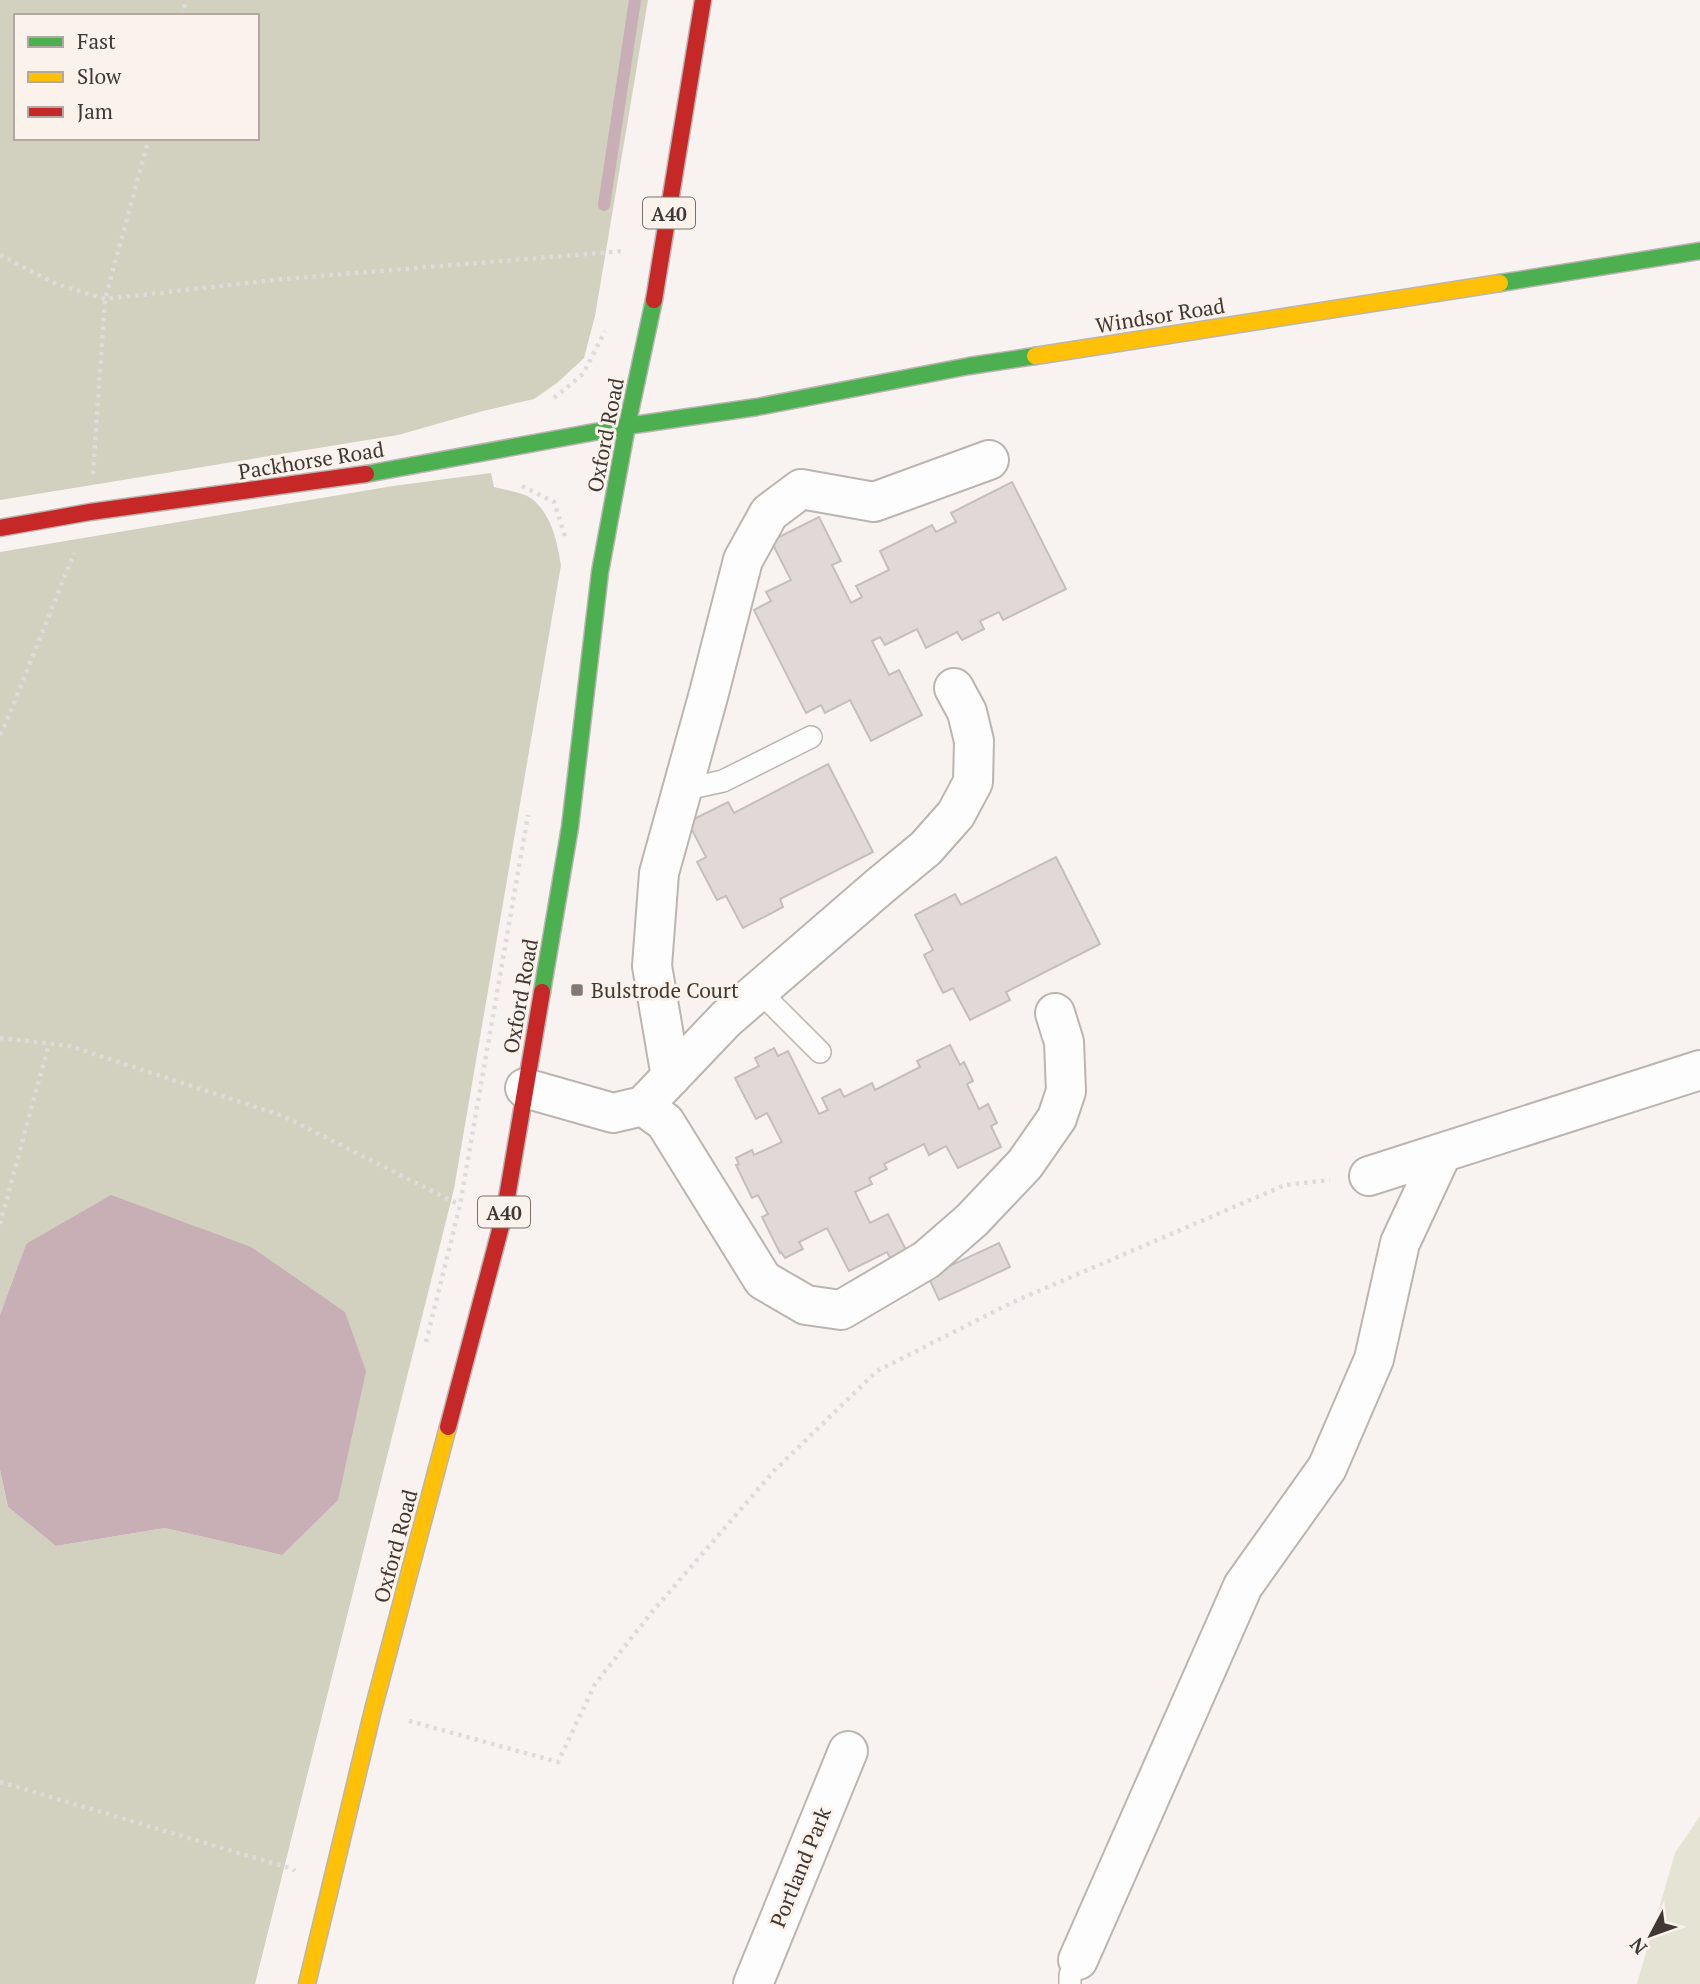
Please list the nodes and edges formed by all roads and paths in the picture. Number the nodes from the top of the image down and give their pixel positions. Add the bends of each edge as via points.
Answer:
1 (703, 0) edge
2 (148, 140) edge
3 (626, 238) dead end
4 (1700, 250) edge
5 (624, 251) junction
6 (0, 255) edge
7 (622, 264) dead end
8 (105, 299) junction
9 (608, 325) dead end
10 (627, 426) junction
11 (518, 445) junction
12 (989, 460) dead end
13 (90, 512) junction
14 (0, 528) edge
15 (568, 542) dead end
16 (954, 688) dead end
17 (0, 735) edge
18 (811, 737) dead end
19 (682, 790) junction
20 (531, 802) dead end
21 (759, 991) junction
22 (1055, 1013) dead end
23 (0, 1038) edge
24 (49, 1042) junction
25 (820, 1052) dead end
26 (1700, 1070) edge
27 (671, 1077) junction
28 (525, 1088) junction
29 (643, 1106) junction
30 (1442, 1153) junction
31 (1369, 1176) joint
32 (460, 1205) junction
33 (504, 1215) junction
34 (0, 1224) edge
35 (424, 1351) dead end
36 (373, 1710) junction
37 (848, 1751) dead end
38 (0, 1782) edge
39 (293, 1868) junction
40 (289, 1881) dead end
41 (327, 1905) junction
42 (1074, 1972) edge
43 (307, 1984) edge
44 (752, 1984) edge

1 - 10 main road, Oxford Road / A40 via 655,296
2 - 8 path
3 - 5 path
4 - 10 main road, Windsor Road via 969,366 757,407
5 - 7 path
5 - 8 path via 283,279
6 - 8 path via 55,285
8 - 13 path
9 - 11 path via 583,374 554,398 527,412
10 - 11 main road, Packhorse Road
10 - 28 main road, Oxford Road / A40 via 600,572 570,827
11 - 13 main road, Packhorse Road via 360,475
11 - 15 path via 514,482 554,502
12 - 19 street via 874,502 801,489 769,513 743,560
13 - 14 main road, Packhorse Road
13 - 17 path
16 - 21 street via 967,712 974,740 973,782 956,814 926,848
18 - 19 lane via 723,781
19 - 27 street via 659,873 652,966
20 - 32 path
21 - 25 lane
21 - 27 street
22 - 29 street via 1064,1042 1066,1091 1057,1118 1025,1164 926,1260 841,1310 806,1305 763,1280 665,1122
23 - 24 path
24 - 32 path via 283,1116
24 - 34 path
26 - 30 street
27 - 29 street
28 - 29 street via 613,1112
28 - 33 main road, Oxford Road / A40
30 - 31 street
30 - 42 street via 1400,1243 1374,1359 1327,1468 1243,1586
31 - 36 path via 1285,1185 1013,1302 877,1371 773,1472 652,1612 595,1684 558,1762
32 - 33 path
32 - 35 path
33 - 36 main road, Oxford Road / A40
36 - 41 main road, Oxford Road / A40
37 - 44 street, Portland Park
38 - 39 path
39 - 40 path
39 - 41 path
41 - 43 main road, Oxford Road / A40

